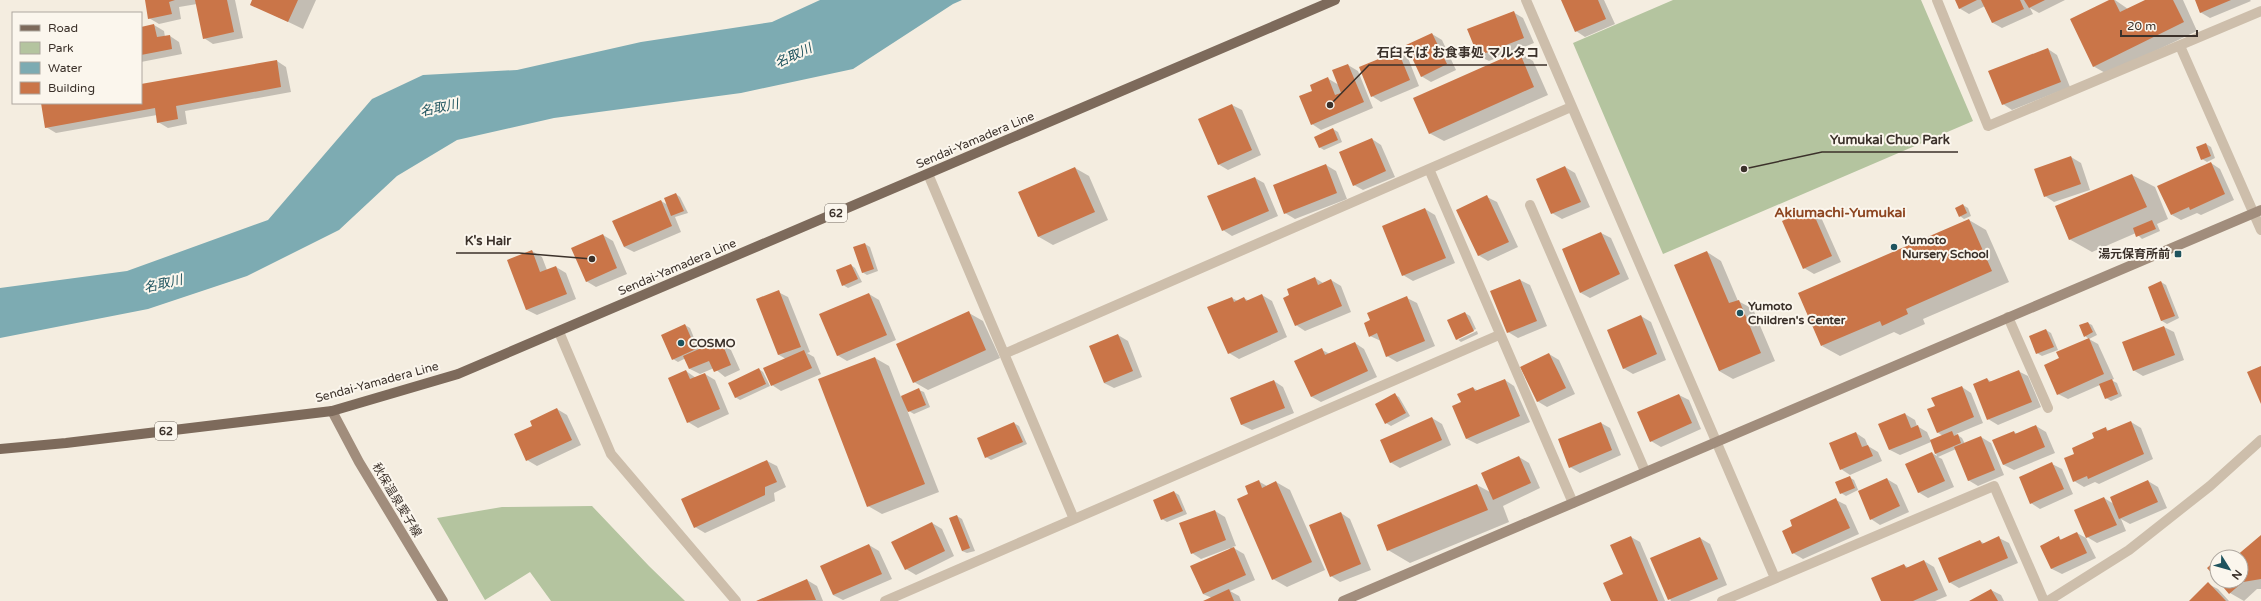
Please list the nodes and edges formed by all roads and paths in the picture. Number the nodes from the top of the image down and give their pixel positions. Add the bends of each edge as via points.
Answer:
1 (1335, 0) edge
2 (1526, 0) edge
3 (1937, 0) edge
4 (2261, 11) edge
5 (2180, 46) junction
6 (1571, 107) junction
7 (1429, 169) junction
8 (928, 174) junction
9 (1530, 205) dead end
10 (2258, 212) edge
11 (2261, 230) edge
12 (2008, 317) junction
13 (559, 332) junction
14 (1499, 335) junction
15 (1004, 354) junction
16 (2048, 408) dead end
17 (332, 411) junction
18 (1717, 440) junction
19 (2261, 440) edge
20 (0, 449) edge
21 (1645, 472) junction
22 (1573, 503) junction
23 (1074, 519) junction
24 (1775, 578) junction
25 (443, 601) edge
26 (736, 601) edge
27 (885, 601) edge
28 (1343, 601) edge
29 (1722, 601) edge
30 (2044, 601) edge
31 (2048, 601) edge

1 - 8 main road, Sendai-Yamadera Line / 62
2 - 6 street
3 - 5 street via 1988,126
4 - 5 street
5 - 10 street
6 - 7 street
6 - 18 street
7 - 14 street
7 - 15 street
8 - 13 main road, Sendai-Yamadera Line / 62
8 - 15 street
9 - 21 street
10 - 11 street
10 - 12 street
12 - 16 street
12 - 18 street
13 - 17 main road, Sendai-Yamadera Line / 62 via 458,374
13 - 26 street via 611,454
14 - 22 street
14 - 23 street
15 - 23 street
17 - 20 main road, Sendai-Yamadera Line / 62
17 - 25 street, 秋保温泉愛子線 via 359,462
18 - 21 street
18 - 24 street
19 - 31 street via 2210,486 2129,550
21 - 22 street
22 - 28 street
23 - 27 street
24 - 29 street
24 - 30 street via 1994,486

